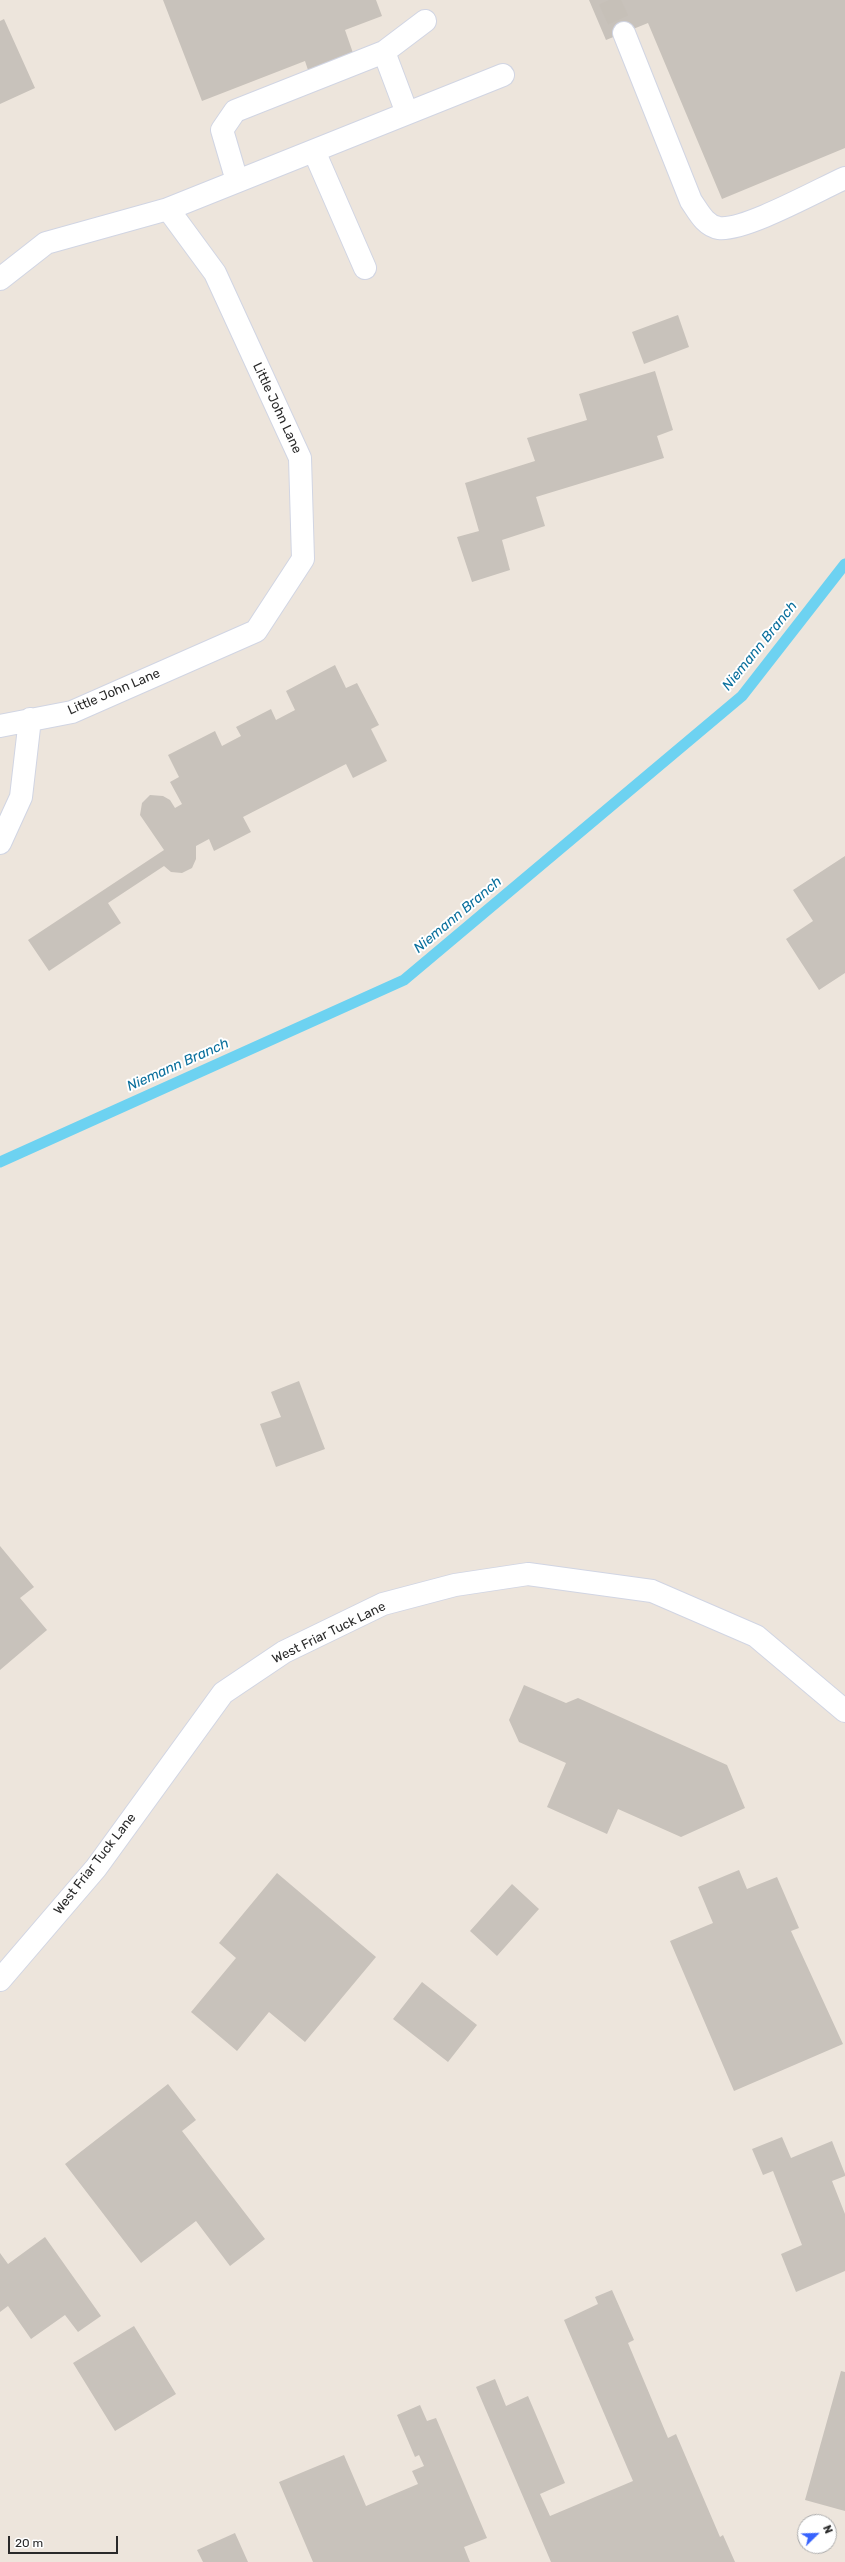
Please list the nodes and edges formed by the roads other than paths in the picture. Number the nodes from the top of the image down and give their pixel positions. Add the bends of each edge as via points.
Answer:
1 (425, 21) dead end
2 (624, 33) tunnel mouth
3 (384, 52) junction
4 (503, 75) dead end
5 (407, 113) junction
6 (314, 151) junction
7 (845, 178) edge
8 (237, 181) junction
9 (168, 209) junction
10 (365, 268) dead end
11 (0, 279) edge
12 (30, 720) junction
13 (0, 726) edge
14 (0, 843) edge
15 (845, 1711) edge
16 (0, 1980) edge

1 - 3 street
2 - 7 street via 691,201 706,222 719,228 746,223
3 - 5 street
3 - 8 street via 235,111 222,130
4 - 5 street
5 - 6 street
6 - 8 street
6 - 10 street
8 - 9 street
9 - 11 street via 46,243
9 - 12 street, Little John Lane via 215,273 300,458 303,559 256,631 72,712
12 - 13 street, Little John Lane
12 - 14 street via 21,797
15 - 16 street, West Friar Tuck Lane via 756,1636 652,1591 528,1574 455,1585 383,1604 284,1652 223,1693 96,1868

